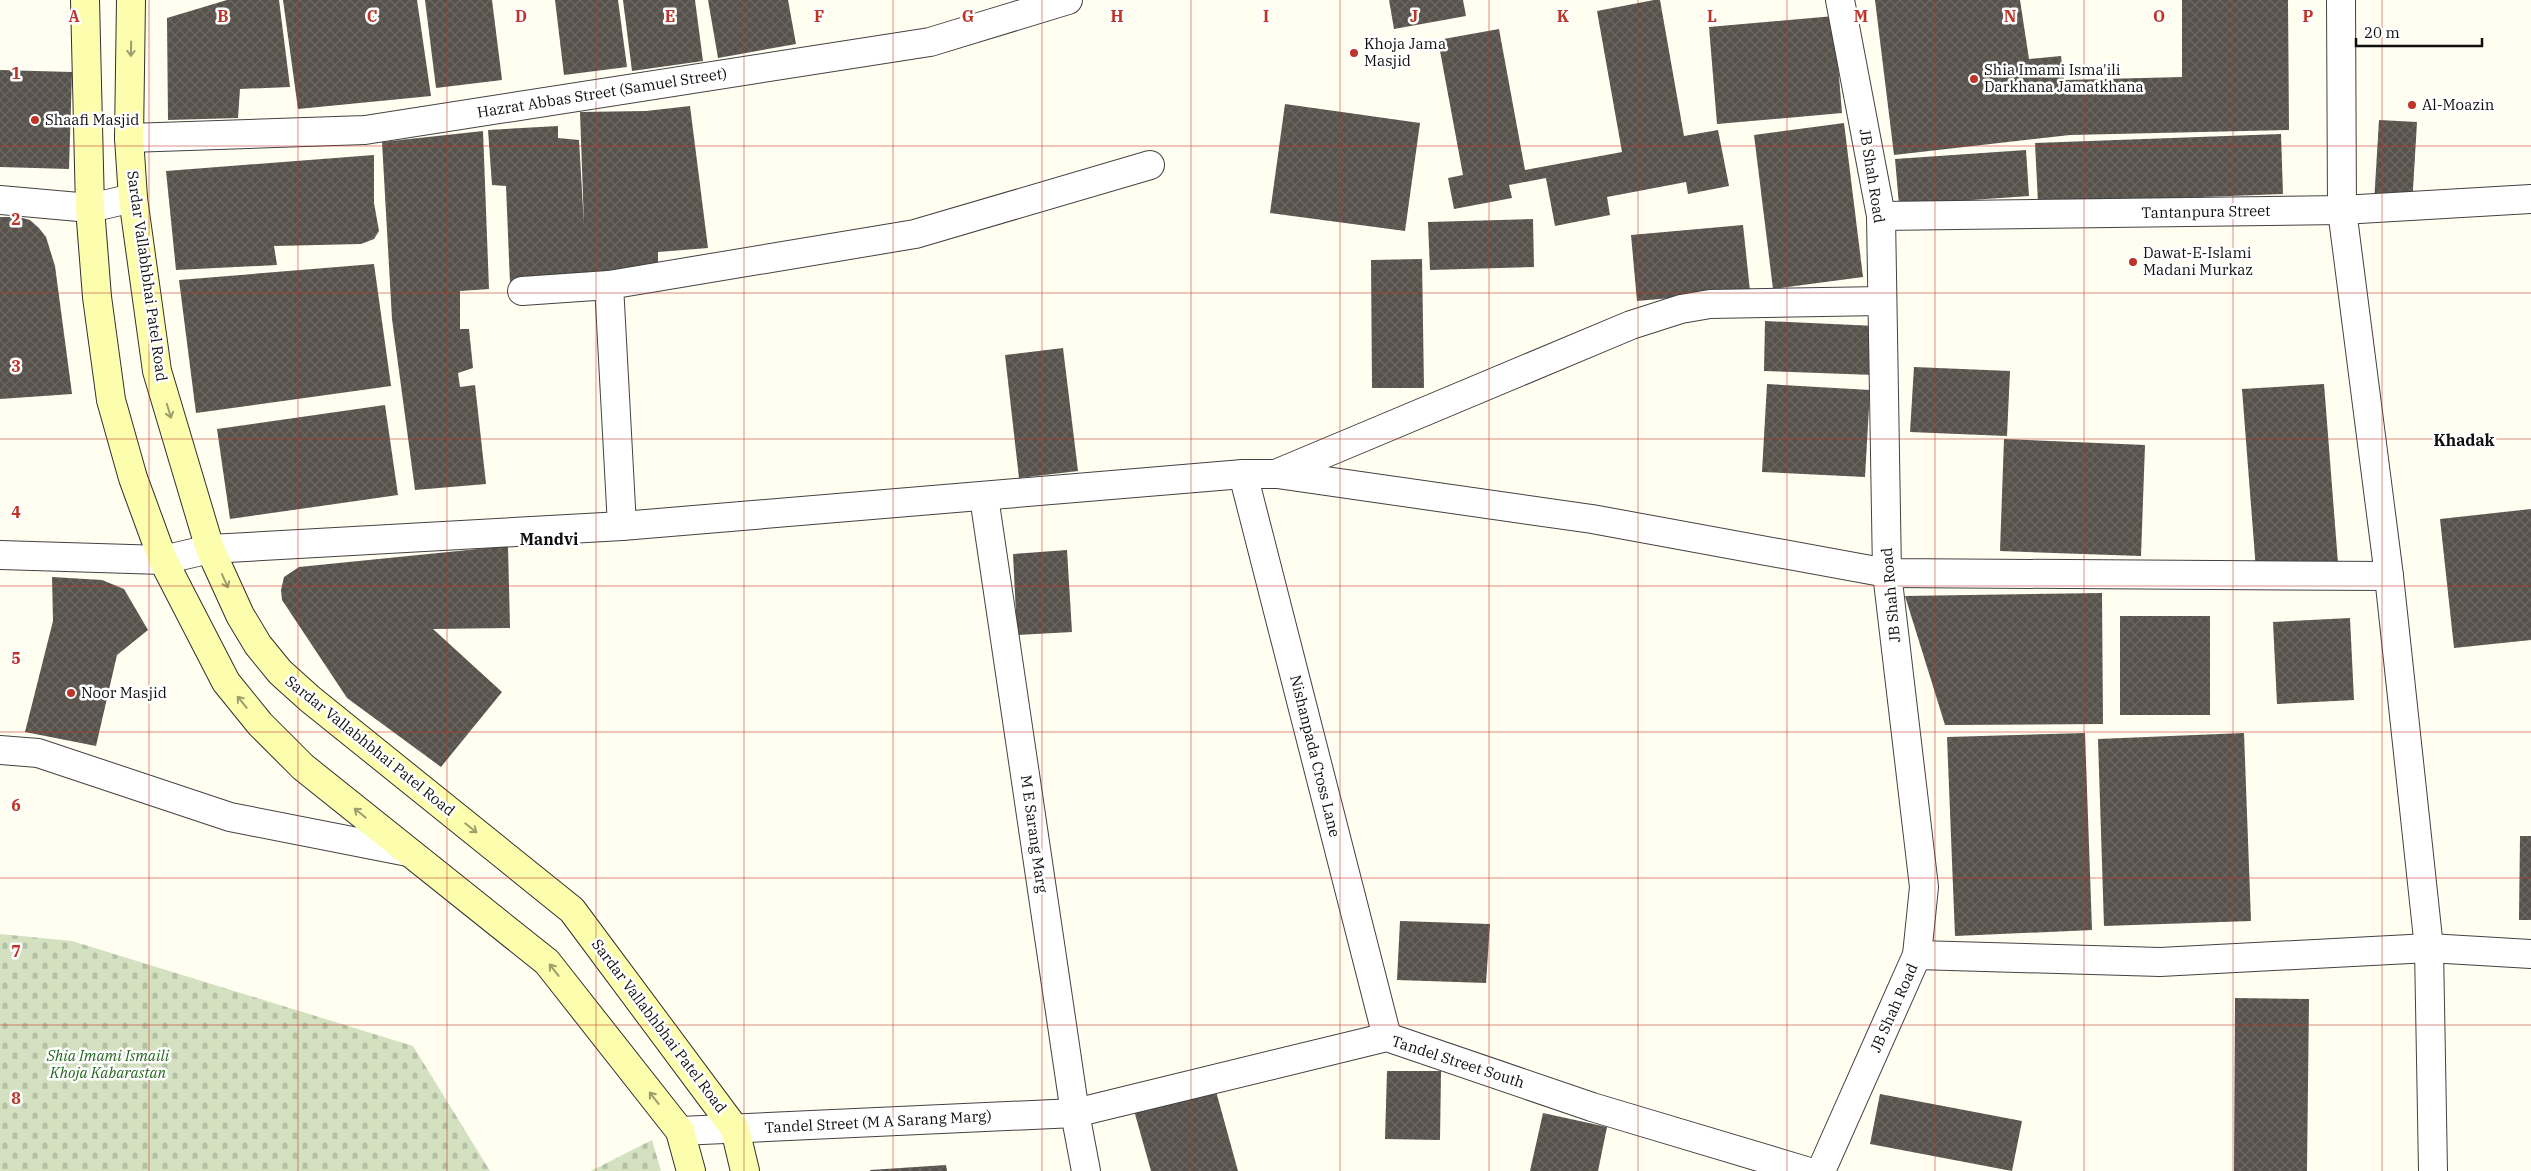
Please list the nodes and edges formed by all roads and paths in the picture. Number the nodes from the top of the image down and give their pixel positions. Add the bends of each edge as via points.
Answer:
1 (86, 0) edge
2 (131, 0) edge
3 (1068, 0) edge
4 (1840, 0) edge
5 (2341, 0) edge
6 (129, 138) junction
7 (1150, 165) dead end
8 (133, 198) junction
9 (2531, 199) edge
10 (0, 200) edge
11 (90, 208) junction
12 (2342, 210) junction
13 (1880, 216) junction
14 (608, 285) junction
15 (522, 291) dead end
16 (1882, 302) junction
17 (1243, 474) junction
18 (1277, 474) junction
19 (984, 497) junction
20 (622, 526) junction
21 (210, 549) junction
22 (0, 555) edge
23 (163, 560) junction
24 (1887, 573) junction
25 (2389, 576) junction
26 (0, 750) edge
27 (408, 852) junction
28 (2429, 948) junction
29 (2531, 954) edge
30 (1917, 955) junction
31 (1387, 1037) junction
32 (1075, 1113) junction
33 (735, 1129) junction
34 (680, 1131) junction
35 (691, 1171) edge
36 (745, 1171) edge
37 (1086, 1171) edge
38 (1806, 1171) edge
39 (1821, 1171) edge
40 (2433, 1171) edge

1 - 11 main road
2 -> 6 main road, Sardar Vallabhbhai Patel Road
3 - 6 street, Hazrat Abbas Street (Samuel Street) via 930,42 365,130
4 - 13 street, JB Shah Road
5 - 12 street
6 - 8 main road, Sardar Vallabhbhai Patel Road
7 - 14 street via 915,234
8 - 11 street
8 -> 21 main road, Sardar Vallabhbhai Patel Road via 157,370
9 - 12 street, Tantanpura Street
10 - 11 street
11 - 23 main road via 97,297 111,400
12 - 13 street, Tantanpura Street
12 - 25 street
13 - 16 street, JB Shah Road
14 - 15 street
14 - 20 street
16 - 18 street via 1710,304 1664,314
16 - 24 street, JB Shah Road
17 - 18 street
17 - 19 street
17 - 31 street, Nishanpada Cross Lane
18 - 24 street via 1592,519
19 - 20 street
19 - 32 street, M E Sarang Marg
20 - 21 street
21 - 23 street
21 -> 33 main road, Sardar Vallabhbhai Patel Road via 240,615 280,672 572,910
22 - 23 street
27 -> 23 main road via 303,767 260,724 226,682
24 - 25 street
24 - 30 street, JB Shah Road via 1924,887
25 - 28 street
26 - 27 street via 38,753 230,817
34 -> 27 main road via 547,962
28 - 29 street
28 - 30 street via 2160,962
28 - 40 street
30 - 39 street, JB Shah Road
31 - 32 street, Tandel Street South
31 - 38 street, Tandel Street South via 1592,1107
32 - 33 street, Tandel Street (M A Sarang Marg)
32 - 37 street, M E Sarang Marg
33 - 34 street, Tandel Street (M A Sarang Marg)
33 - 36 main road, Sardar Vallabhbhai Patel Road
34 - 35 main road

